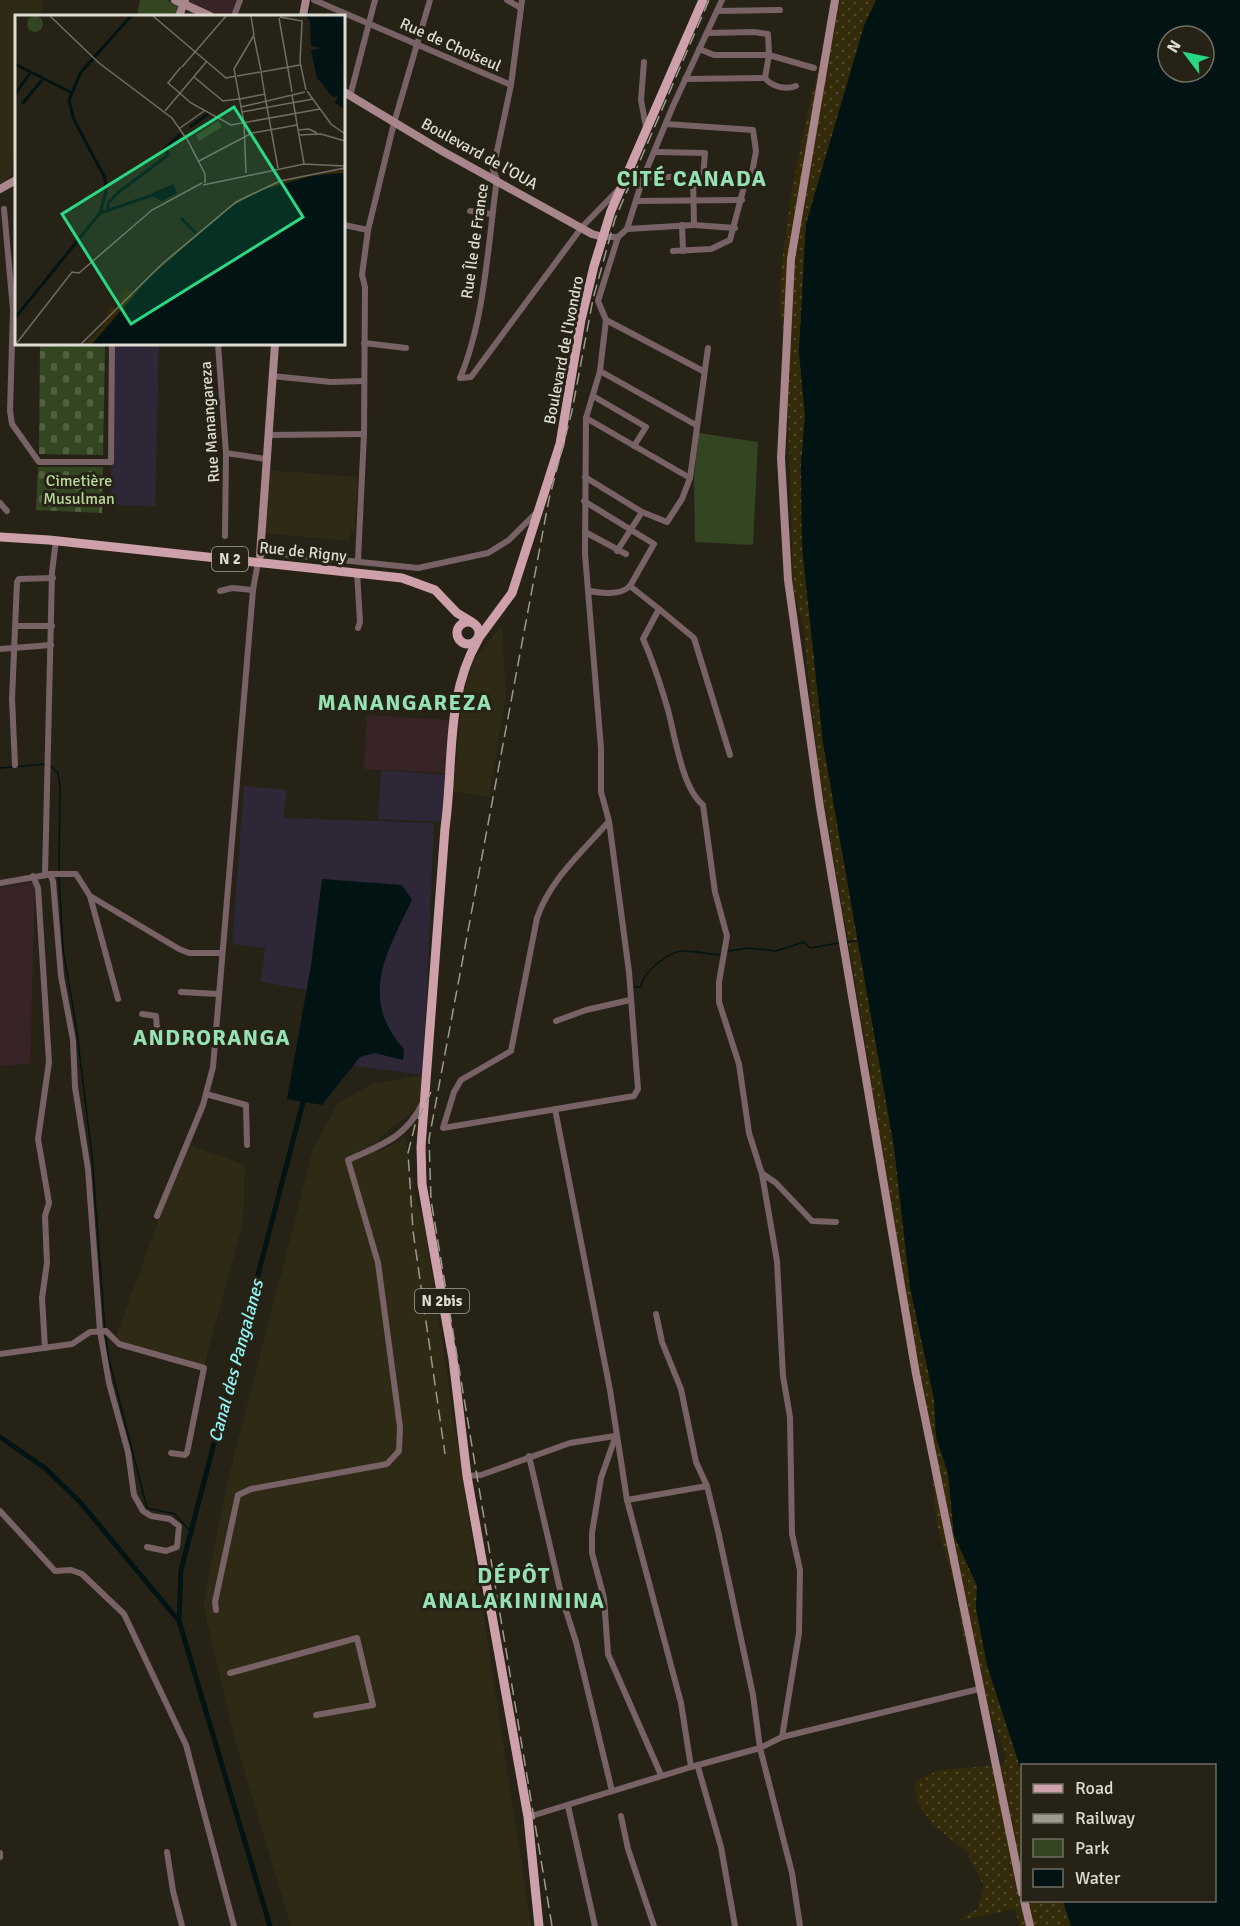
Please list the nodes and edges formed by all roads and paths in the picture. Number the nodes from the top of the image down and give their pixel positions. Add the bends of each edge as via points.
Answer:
1 (175, 0) edge
2 (240, 0) edge
3 (306, 0) edge
4 (314, 0) edge
5 (375, 0) edge
6 (430, 0) edge
7 (507, 0) edge
8 (703, 0) edge
9 (722, 0) edge
10 (835, 0) edge
11 (185, 2) edge
12 (521, 3) edge
13 (780, 10) dead end
14 (717, 11) junction
15 (208, 15) edge
16 (234, 15) edge
17 (303, 15) edge
18 (371, 22) junction
19 (707, 33) junction
20 (416, 45) junction
21 (699, 49) junction
22 (769, 55) junction
23 (644, 62) dead end
24 (814, 68) dead end
25 (765, 78) junction
26 (685, 79) junction
27 (511, 85) junction
28 (796, 86) dead end
29 (347, 94) edge
30 (394, 123) junction
31 (666, 124) junction
32 (646, 127) junction
33 (656, 152) junction
34 (693, 176) junction
35 (703, 177) junction
36 (644, 178) junction
37 (746, 179) junction
38 (497, 180) junction
39 (15, 181) edge
40 (620, 188) junction
41 (0, 189) edge
42 (694, 199) junction
43 (742, 200) junction
44 (636, 201) junction
45 (4, 209) dead end
46 (470, 211) dead end
47 (492, 214) junction
48 (345, 225) edge
49 (682, 225) junction
50 (694, 225) junction
51 (582, 227) junction
52 (735, 228) junction
53 (368, 230) junction
54 (627, 230) junction
55 (603, 237) junction
56 (618, 237) junction
57 (673, 251) dead end
58 (683, 251) junction
59 (606, 320) junction
60 (364, 342) junction
61 (112, 345) edge
62 (218, 345) edge
63 (275, 345) edge
64 (406, 348) dead end
65 (708, 348) dead end
66 (600, 371) junction
67 (703, 371) junction
68 (272, 376) junction
69 (364, 381) junction
70 (593, 396) junction
71 (586, 418) junction
72 (696, 425) junction
73 (364, 434) junction
74 (268, 435) junction
75 (634, 446) junction
76 (226, 453) junction
77 (266, 459) junction
78 (585, 477) junction
79 (690, 478) junction
80 (584, 501) junction
81 (0, 503) edge
82 (538, 510) junction
83 (7, 511) dead end
84 (642, 512) junction
85 (631, 530) junction
86 (585, 532) junction
87 (225, 536) dead end
88 (0, 537) edge
89 (56, 540) junction
90 (618, 551) junction
91 (626, 554) dead end
92 (259, 558) junction
93 (358, 561) junction
94 (357, 572) junction
95 (53, 578) junction
96 (630, 586) junction
97 (253, 590) junction
98 (220, 591) dead end
99 (589, 591) junction
100 (451, 607) junction
101 (502, 609) junction
102 (658, 609) junction
103 (472, 622) junction
104 (16, 626) junction
105 (52, 626) junction
106 (358, 628) dead end
107 (458, 635) junction
108 (478, 640) junction
109 (51, 645) junction
110 (16, 648) junction
111 (0, 649) edge
112 (462, 672) junction
113 (730, 755) dead end
114 (15, 765) dead end
115 (609, 821) junction
116 (49, 875) junction
117 (33, 876) junction
118 (0, 883) edge
119 (90, 896) junction
120 (222, 953) junction
121 (181, 992) dead end
122 (218, 994) junction
123 (118, 999) dead end
124 (630, 1000) junction
125 (142, 1014) dead end
126 (556, 1021) dead end
127 (216, 1032) junction
128 (206, 1094) junction
129 (426, 1097) junction
130 (555, 1109) junction
131 (247, 1145) dead end
132 (762, 1174) junction
133 (157, 1216) dead end
134 (836, 1222) dead end
135 (656, 1314) dead end
136 (102, 1331) junction
137 (45, 1348) junction
138 (0, 1354) edge
139 (615, 1437) junction
140 (171, 1453) dead end
141 (529, 1456) junction
142 (467, 1476) junction
143 (707, 1486) junction
144 (627, 1500) junction
145 (0, 1511) edge
146 (147, 1546) dead end
147 (216, 1610) dead end
148 (230, 1673) dead end
149 (979, 1689) junction
150 (316, 1716) dead end
151 (782, 1737) junction
152 (760, 1748) junction
153 (694, 1767) junction
154 (661, 1776) junction
155 (612, 1791) junction
156 (568, 1806) junction
157 (621, 1816) dead end
158 (528, 1817) junction
159 (167, 1852) dead end
160 (1021, 1884) edge
161 (1024, 1902) edge
162 (182, 1926) edge
163 (234, 1926) edge
164 (539, 1926) edge
165 (595, 1926) edge
166 (654, 1926) edge
167 (735, 1926) edge
168 (800, 1926) edge
169 (1030, 1926) edge

1 - 11 main road
2 - 16 street
3 - 17 main road
4 - 18 street, Rue de Choiseul
5 - 18 street
6 - 20 street
7 - 12 street
8 - 32 main road, Boulevard de l'Ivondro
9 - 14 street
10 - 149 main road via 791,259 781,458 788,580 820,807 916,1374
11 - 15 main road
12 - 27 street, Rue Île de France
13 - 14 street
14 - 19 street
18 - 20 street, Rue de Choiseul
18 - 29 street
19 - 21 street
19 - 22 street via 768,34
20 - 27 street, Rue de Choiseul
20 - 30 street
21 - 22 street via 714,55
21 - 26 street
22 - 24 street
22 - 25 street
23 - 32 street via 641,100
25 - 26 street
25 - 28 street via 770,84 789,89
26 - 31 street
27 - 38 street, Rue Île de France via 492,170
29 - 30 main road, Boulevard de l'OUA
30 - 38 main road, Boulevard de l'OUA
30 - 53 street
31 - 33 street
31 - 37 street via 753,130 756,152 751,179
32 - 40 main road, Boulevard de l'Ivondro
33 - 35 street via 705,153
33 - 36 street
34 - 35 street
34 - 36 street
34 - 42 street
35 - 37 street
36 - 44 street
37 - 43 street
38 - 47 street, Rue Île de France
38 - 51 main road, Boulevard de l'OUA
39 - 41 main road
40 - 51 street
40 - 55 main road, Boulevard de l'Ivondro
42 - 43 street
42 - 44 street
42 - 50 street
43 - 52 street
44 - 54 street
45 - 61 street via 13,310 10,411 12,424 39,462 111,462
46 - 47 street
47 - 51 street, Rue Île de France via 470,354 460,378 471,377
48 - 53 street
49 - 50 street
49 - 54 street
49 - 58 street
50 - 52 street
51 - 55 main road, Boulevard de l'OUA
52 - 58 street via 724,245
53 - 60 street via 362,275
54 - 56 street
55 - 56 street
55 - 82 main road, Boulevard de l'Ivondro via 581,320 567,414
56 - 59 street via 598,301
57 - 58 street
59 - 66 street
59 - 67 street
60 - 64 street
60 - 69 street
62 - 76 street, Rue Manangareza
63 - 68 main road
65 - 67 street
66 - 70 street
66 - 72 street
67 - 72 street
68 - 69 street
68 - 74 main road
69 - 73 street
70 - 71 street
70 - 75 street via 646,427
71 - 75 street
71 - 78 street
72 - 79 street
73 - 74 street
73 - 93 street
74 - 77 main road
75 - 79 street
76 - 77 street
76 - 87 street, Rue Manangareza
77 - 92 main road
78 - 80 street
78 - 84 street
79 - 84 street via 668,522
80 - 85 street
80 - 86 street
81 - 83 street
82 - 93 street via 509,540 477,556 418,568
82 - 101 main road, Boulevard de l'Ivondro via 512,593
84 - 85 street
85 - 90 street
85 - 96 street via 654,546
86 - 90 street
86 - 99 street
88 - 89 main road, Rue de Rigny / N 2
89 - 92 main road, Rue de Rigny / N 2
89 - 95 street
90 - 91 street
92 - 93 street via 264,552
92 - 94 main road, Rue de Rigny / N 2
92 - 97 street
94 - 100 main road, Rue de Rigny / N 2 via 422,583
94 - 106 street
95 - 104 street via 19,579
95 - 105 street
96 - 99 street via 604,594
96 - 102 street
97 - 98 street
97 - 120 street
99 - 115 street via 601,792
100 - 103 main road, Rue de Rigny / N 2
100 - 107 main road
101 - 103 main road via 490,620
101 - 108 main road, Boulevard de l'Ivondro
102 - 113 street via 694,638
102 - 132 street via 642,639 686,778 703,805 715,892 727,936 719,1002 739,1065 749,1134
103 - 107 main road via 460,625
103 - 108 main road via 479,630
104 - 105 street
104 - 110 street
105 - 109 street
107 - 108 main road via 467,645
107 - 112 main road
108 - 112 main road, Boulevard de l'Ivondro
109 - 110 street
109 - 116 street
110 - 111 street
110 - 114 street via 12,699
112 - 129 main road, N 2bis via 454,714
115 - 124 street
115 - 130 street via 557,877 544,897 511,1051 461,1080 443,1128
116 - 117 street
116 - 119 street via 76,874
116 - 136 street via 88,1169
117 - 118 street
117 - 137 street via 39,888 49,1062 38,1138 49,1203 45,1216 47,1263 42,1298
119 - 120 street via 179,949 189,953
119 - 123 street
120 - 122 street
121 - 122 street
122 - 127 street
124 - 126 street
124 - 130 street via 638,1089 634,1096
125 - 127 street via 156,1016 158,1041
127 - 128 street
128 - 131 street via 246,1105
128 - 133 street
129 - 142 main road, N 2bis via 422,1184 453,1359
129 - 147 street via 415,1118 391,1142 348,1160 378,1263 400,1427 399,1451 387,1464 242,1492 234,1508 214,1602
130 - 139 street via 608,1378
132 - 134 street via 776,1183 812,1221
132 - 151 street via 777,1261 783,1376 790,1417 792,1534 800,1570 799,1633
135 - 143 street via 662,1342 681,1389 696,1462
136 - 137 street via 90,1332 72,1344
136 - 140 street via 119,1344 206,1370 187,1453
136 - 146 street via 109,1383 128,1452 134,1495 143,1511 179,1526 177,1547 166,1551
137 - 138 street
139 - 141 street via 570,1443
139 - 144 street
139 - 154 street via 601,1478 592,1553 604,1598 608,1654
141 - 142 street via 481,1475
141 - 155 street
142 - 158 main road, N 2bis
143 - 144 street
143 - 152 street via 748,1671
144 - 153 street
145 - 163 street via 55,1571 82,1574 124,1614 186,1745
148 - 150 street via 357,1638 374,1705
149 - 151 street
149 - 160 main road
151 - 152 street
152 - 153 street
152 - 168 street via 792,1873
153 - 154 street
153 - 167 street via 721,1847
154 - 155 street
155 - 156 street
156 - 158 street
156 - 165 street
157 - 166 street
158 - 164 main road, N 2bis
159 - 162 street
161 - 169 main road

